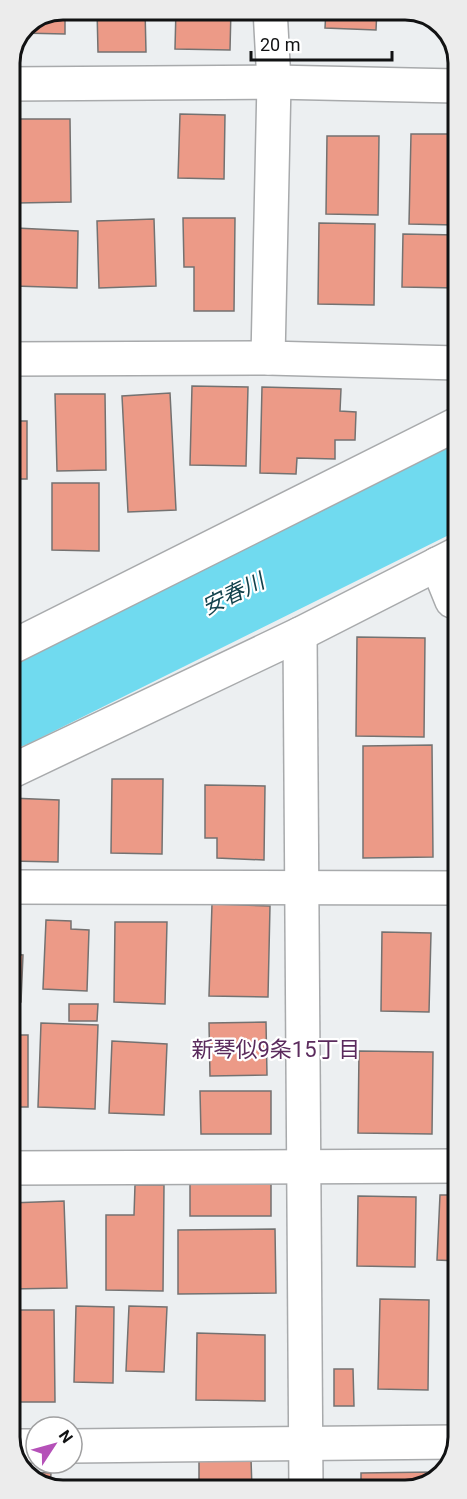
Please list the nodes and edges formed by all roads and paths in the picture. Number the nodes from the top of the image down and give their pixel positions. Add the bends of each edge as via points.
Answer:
1 (271, 20) edge
2 (274, 82) junction
3 (20, 84) edge
4 (447, 86) edge
5 (267, 358) junction
6 (20, 359) edge
7 (447, 363) edge
8 (447, 429) edge
9 (447, 559) edge
10 (300, 634) junction
11 (20, 643) edge
12 (20, 767) edge
13 (20, 887) edge
14 (303, 888) junction
15 (447, 888) edge
16 (447, 1166) edge
17 (304, 1167) junction
18 (20, 1168) edge
19 (447, 1442) edge
20 (306, 1443) junction
21 (84, 1446) edge
22 (306, 1480) edge

1 - 2 street
2 - 3 street
2 - 4 street
2 - 5 street
5 - 6 street
5 - 7 street
8 - 11 street
9 - 10 street
10 - 12 street
10 - 14 street
13 - 14 street
14 - 15 street
14 - 17 street
16 - 17 street
17 - 18 street
17 - 20 street
19 - 20 street
20 - 21 street
20 - 22 street

